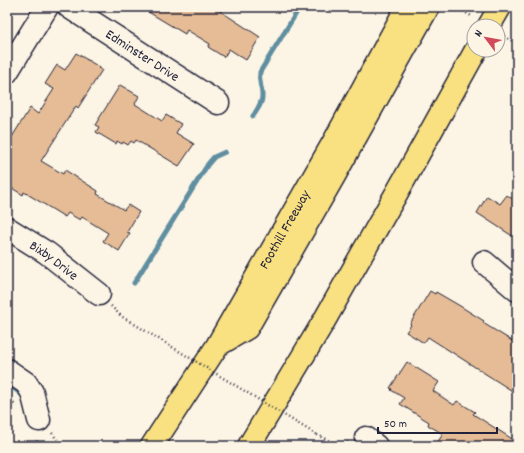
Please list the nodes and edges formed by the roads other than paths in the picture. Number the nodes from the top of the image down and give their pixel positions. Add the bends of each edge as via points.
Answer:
1 (47, 7) edge
2 (69, 7) edge
3 (407, 7) edge
4 (428, 7) edge
5 (500, 7) edge
6 (494, 18) edge
7 (472, 58) edge
8 (7, 72) edge
9 (218, 103) dead end
10 (7, 228) edge
11 (484, 262) dead end
12 (517, 290) edge
13 (99, 294) road end
14 (217, 346) junction
15 (7, 370) edge
16 (45, 425) road end
17 (152, 446) edge
18 (249, 446) edge

1 - 8 street
2 - 9 street, Edminster Drive
3 - 14 highway, Foothill Freeway via 336,138
4 - 14 highway via 246,328
5 - 6 highway
7 - 18 highway via 324,321
10 - 13 street, Bixby Drive via 47,253
11 - 12 street
14 - 17 highway, Foothill Freeway
15 - 16 street via 26,383

